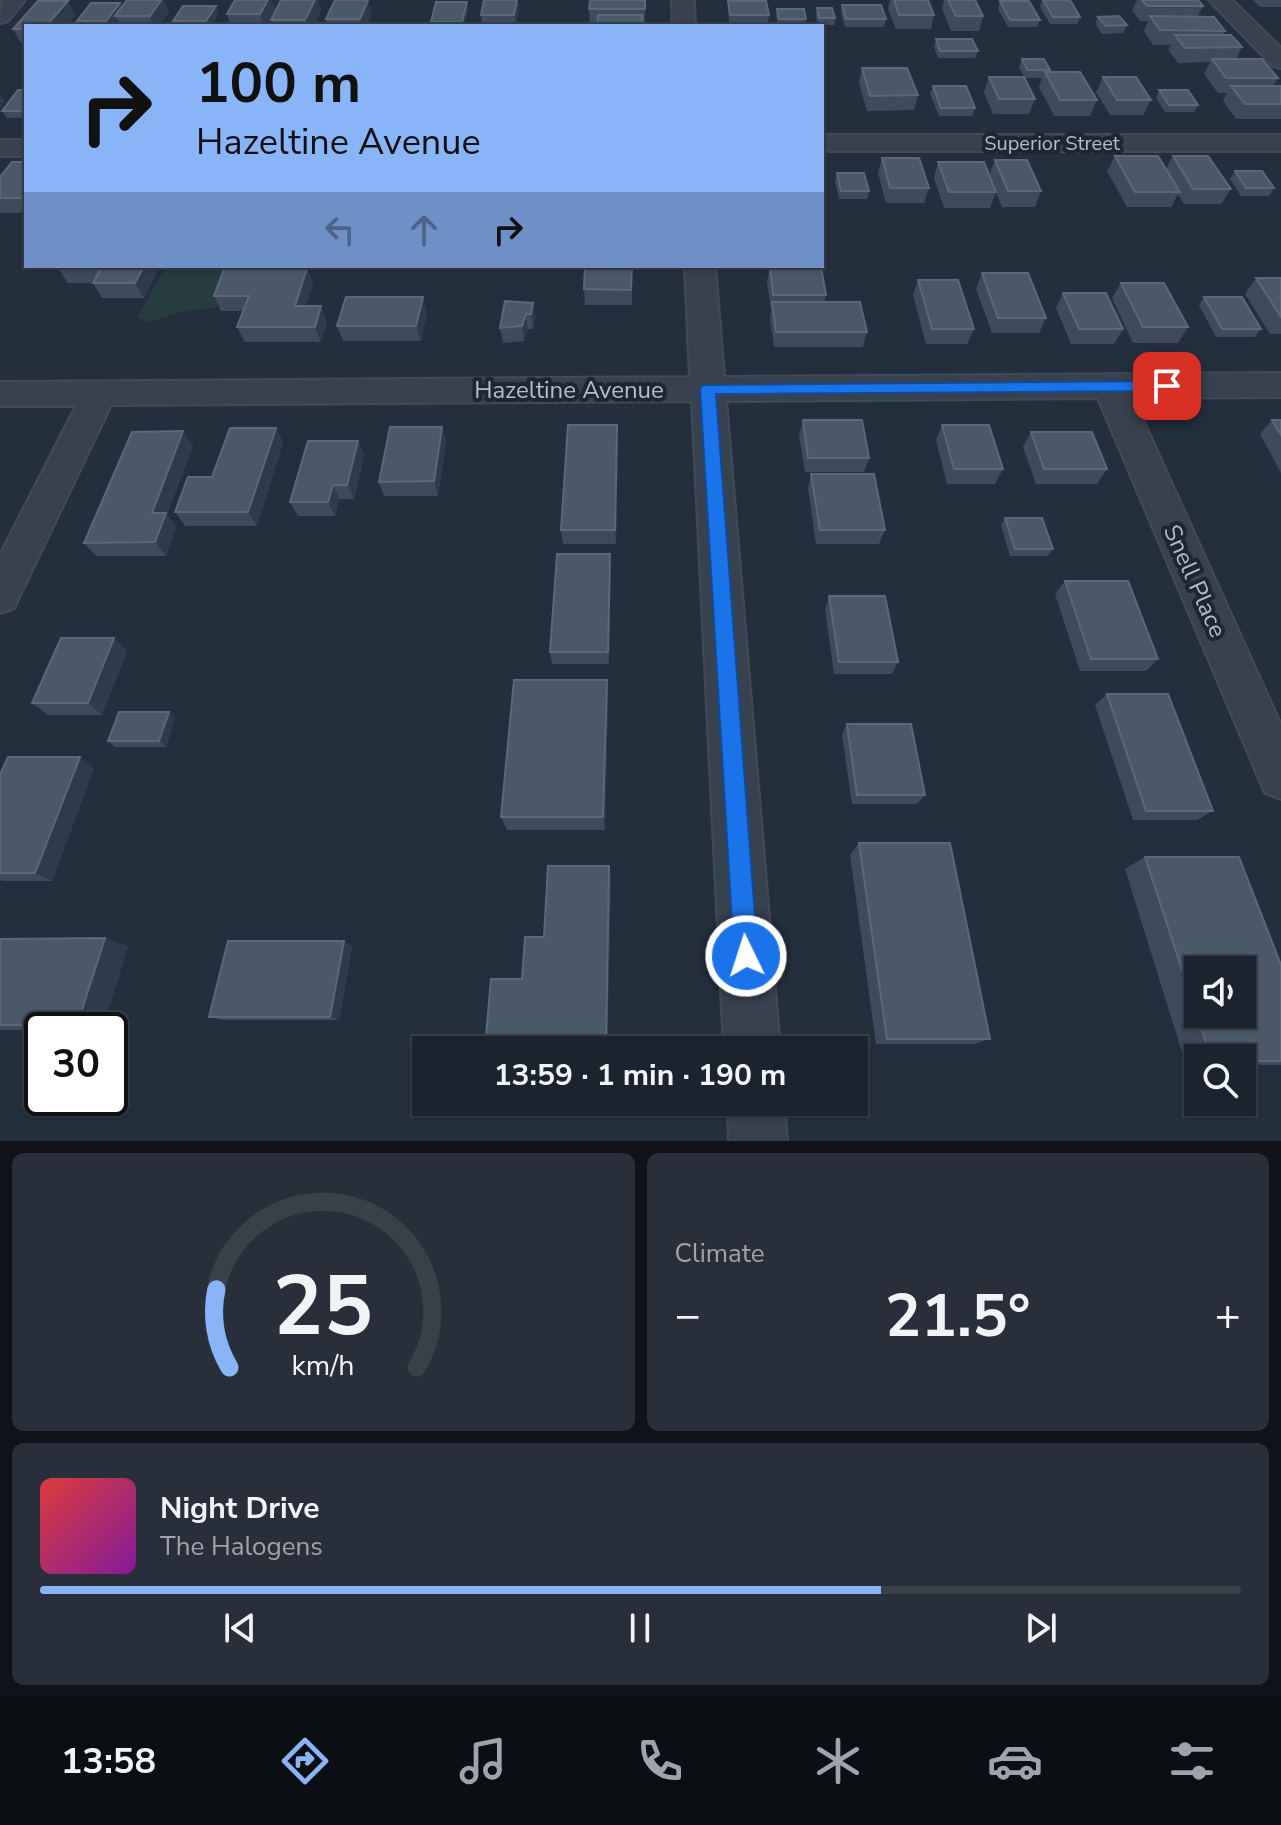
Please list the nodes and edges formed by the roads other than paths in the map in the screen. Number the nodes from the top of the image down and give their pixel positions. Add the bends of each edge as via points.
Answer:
1 (14, 0) edge
2 (683, 0) edge
3 (1220, 0) edge
4 (0, 16) edge
5 (684, 24) edge
6 (1281, 61) edge
7 (824, 143) edge
8 (1281, 143) edge
9 (0, 148) edge
10 (24, 148) edge
11 (700, 268) edge
12 (1281, 385) edge
13 (1110, 386) junction
14 (708, 389) junction
15 (100, 393) junction
16 (0, 394) edge
17 (0, 596) edge
18 (1281, 777) edge
19 (751, 1036) edge
20 (757, 1116) edge
21 (758, 1141) edge

1 - 4 street
2 - 5 street
3 - 6 street
7 - 8 street, Superior Street
9 - 10 street
11 - 14 street
12 - 13 street, Hazeltine Avenue
13 - 14 street, Hazeltine Avenue
13 - 18 street, Snell Place
14 - 15 street, Hazeltine Avenue
14 - 19 street
15 - 16 street, Hazeltine Avenue
15 - 17 street
20 - 21 street

